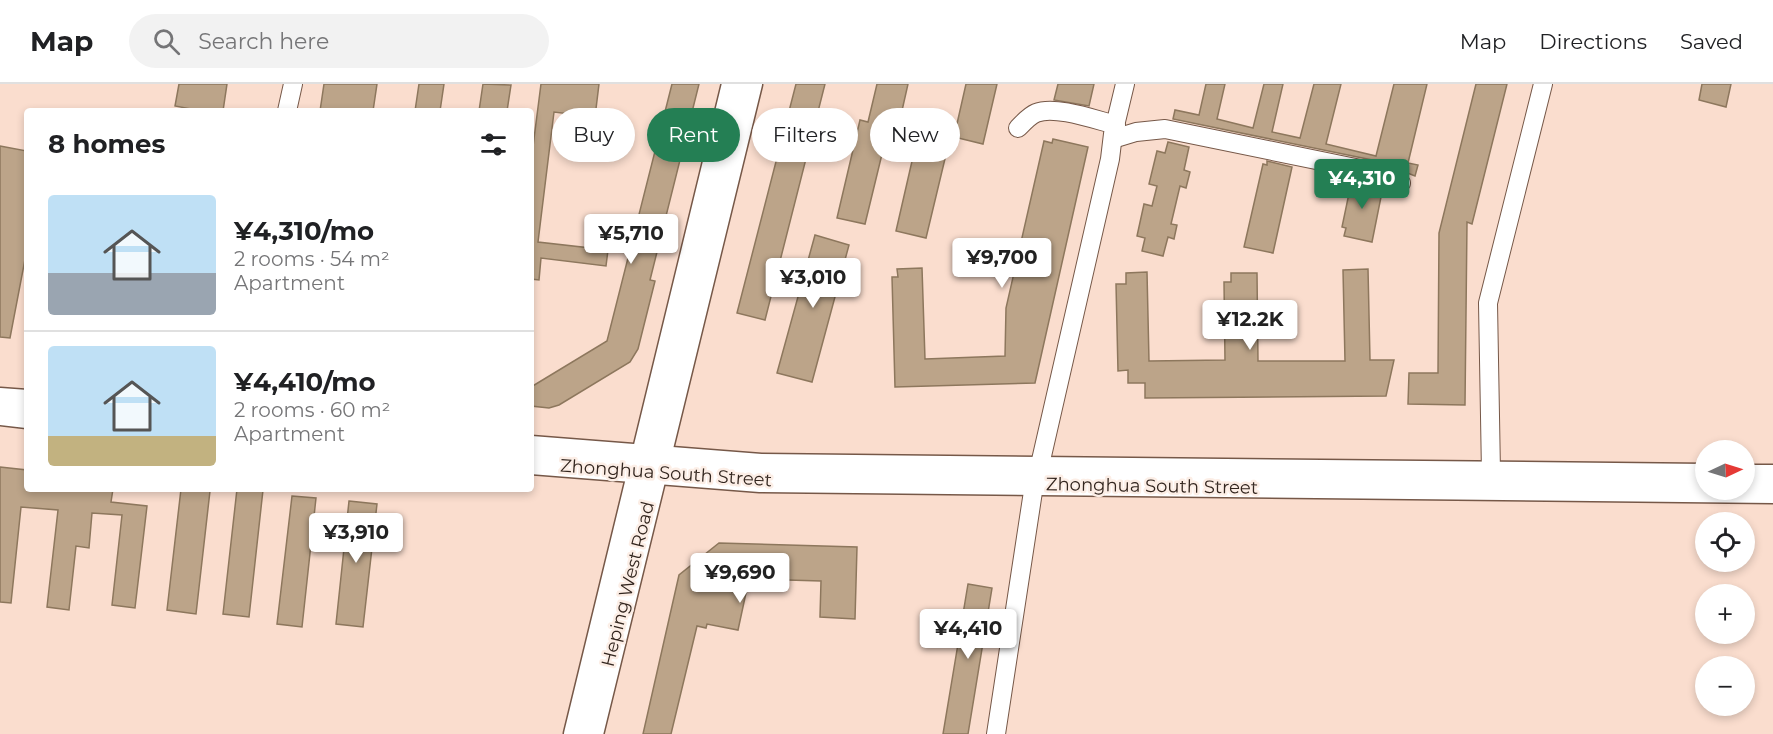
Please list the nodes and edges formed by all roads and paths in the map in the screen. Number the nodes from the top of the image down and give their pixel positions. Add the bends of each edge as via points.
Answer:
1 (293, 84) edge
2 (733, 84) edge
3 (751, 84) edge
4 (1125, 84) edge
5 (1543, 84) edge
6 (288, 108) edge
7 (1018, 128) dead end
8 (1114, 132) junction
9 (1401, 183) dead end
10 (0, 399) edge
11 (24, 401) edge
12 (0, 414) edge
13 (24, 417) edge
14 (534, 447) edge
15 (534, 463) edge
16 (649, 464) junction
17 (1491, 473) junction
18 (1695, 475) edge
19 (1755, 476) edge
20 (1773, 476) edge
21 (1036, 477) junction
22 (1773, 492) edge
23 (574, 734) edge
24 (592, 734) edge
25 (996, 734) edge

1 - 6 street
2 - 16 main road, Heping West Road
3 - 16 main road, Heping West Road
4 - 8 street
5 - 17 street via 1488,303
7 - 8 street via 1034,114 1056,111
8 - 9 street via 1165,129 1375,172
8 - 21 street
10 - 11 main road
12 - 13 main road
14 - 16 main road, Zhonghua South Street
15 - 16 main road, Zhonghua South Street
16 - 21 main road, Zhonghua South Street via 760,481
16 - 23 main road, Heping West Road
16 - 24 main road, Heping West Road
17 - 18 main road, Zhonghua South Street
17 - 21 main road, Zhonghua South Street
19 - 20 main road
21 - 22 main road, Zhonghua South Street
21 - 25 street

